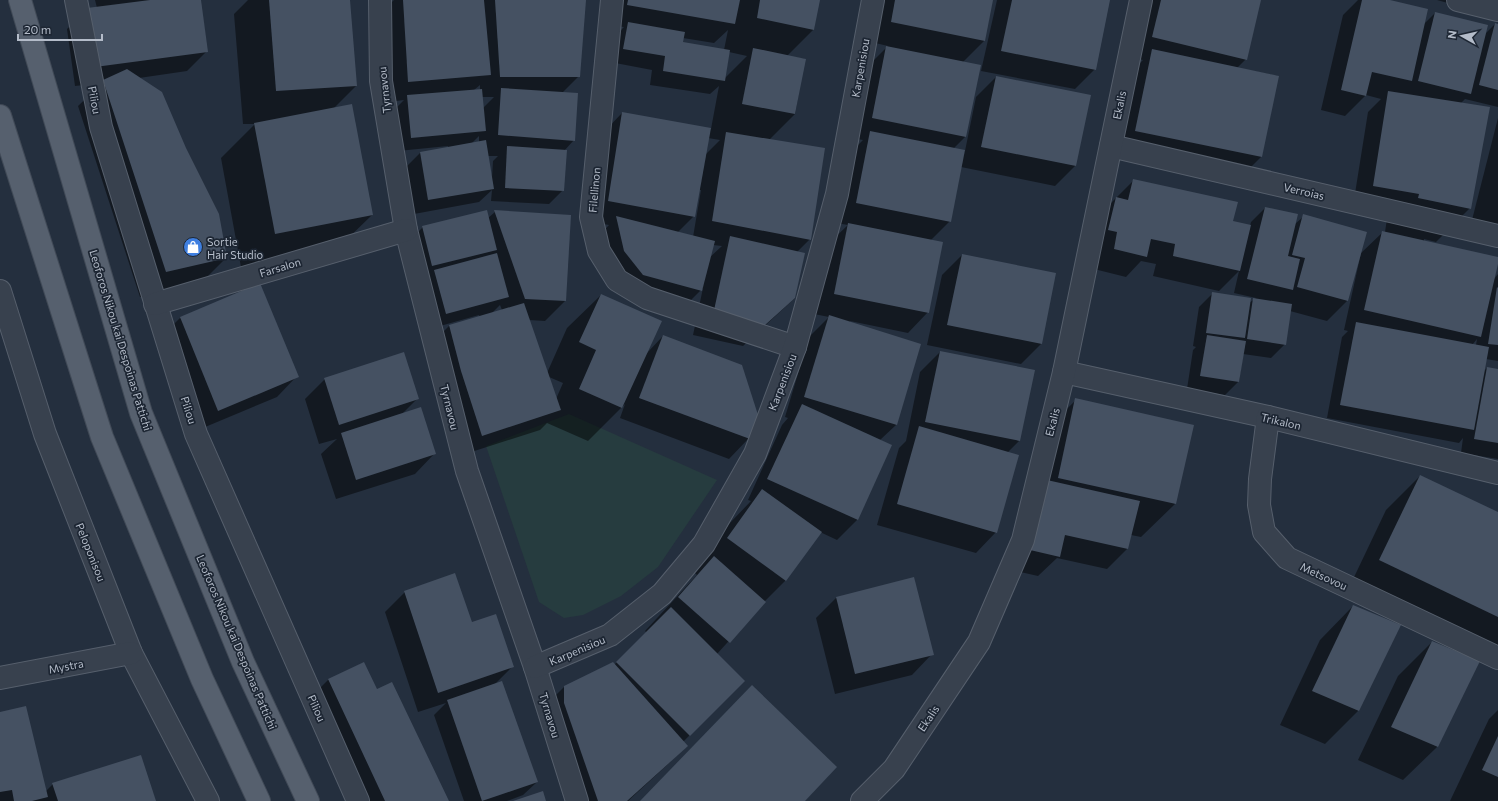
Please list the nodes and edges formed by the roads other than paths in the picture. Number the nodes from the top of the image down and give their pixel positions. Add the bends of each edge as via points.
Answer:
1 (20, 0) edge
2 (76, 0) edge
3 (380, 0) edge
4 (612, 0) edge
5 (872, 0) edge
6 (1141, 0) edge
7 (1458, 0) edge
8 (1498, 10) edge
9 (0, 116) edge
10 (1111, 146) junction
11 (406, 230) junction
12 (1498, 236) edge
13 (0, 291) edge
14 (155, 304) junction
15 (795, 347) junction
16 (1064, 372) junction
17 (1268, 418) junction
18 (1498, 473) edge
19 (131, 653) junction
20 (1498, 658) edge
21 (535, 667) junction
22 (0, 678) edge
23 (208, 801) edge
24 (259, 801) edge
25 (308, 801) edge
26 (358, 801) edge
27 (577, 801) edge
28 (862, 801) edge

1 - 25 main road, Leoforos Nikou kai Despoinas Pattichi via 141,413 243,662
2 - 14 street, Piliou via 100,126
3 - 11 street, Tyrnavou via 381,81
4 - 15 street, Filellinon via 592,217 599,252 617,280 647,298
5 - 15 street, Karpenisiou via 837,194
6 - 10 street, Ekalis
7 - 8 street
9 - 24 main road via 102,436 202,679
10 - 12 street, Verroias
10 - 16 street, Ekalis
11 - 14 street, Farsalon
11 - 21 street, Tyrnavou via 466,471
13 - 19 street, Peloponisou via 45,434
14 - 26 street, Piliou via 196,434
15 - 21 street, Karpenisiou via 755,454 704,544 662,594 610,635
16 - 17 street, Trikalon
16 - 28 street, Ekalis via 1023,540 979,642 894,769
17 - 18 street, Trikalon
17 - 20 street, Metsovou via 1259,505 1264,532 1286,558
19 - 22 street, Mystra
19 - 23 street, Peloponisou
21 - 27 street, Tyrnavou

